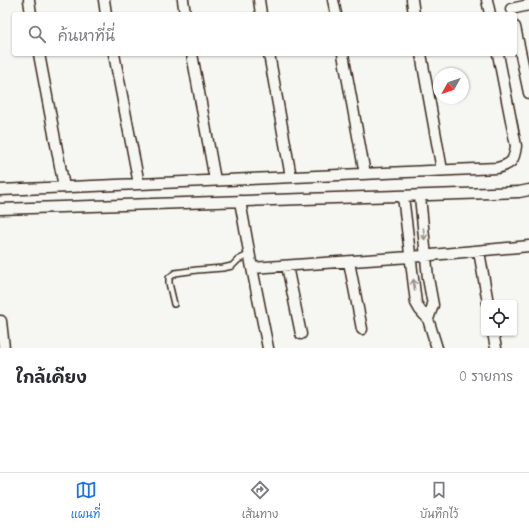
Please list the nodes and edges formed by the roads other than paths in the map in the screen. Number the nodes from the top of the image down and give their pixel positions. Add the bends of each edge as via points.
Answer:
1 (29, 0) edge
2 (104, 0) edge
3 (183, 0) edge
4 (259, 0) edge
5 (333, 0) edge
6 (412, 0) edge
7 (487, 0) edge
8 (529, 5) edge
9 (511, 8) edge
10 (31, 12) edge
11 (106, 12) edge
12 (185, 12) edge
13 (261, 12) edge
14 (336, 12) edge
15 (414, 12) edge
16 (490, 12) edge
17 (517, 36) edge
18 (39, 56) edge
19 (114, 56) edge
20 (192, 56) edge
21 (269, 56) edge
22 (343, 56) edge
23 (421, 56) edge
24 (498, 56) edge
25 (529, 93) edge
26 (442, 170) junction
27 (365, 174) junction
28 (291, 177) junction
29 (215, 180) junction
30 (139, 184) junction
31 (64, 187) junction
32 (0, 190) edge
33 (529, 190) edge
34 (403, 196) junction
35 (420, 196) junction
36 (240, 201) junction
37 (0, 209) edge
38 (529, 246) edge
39 (479, 251) junction
40 (250, 254) junction
41 (426, 256) junction
42 (410, 257) junction
43 (349, 262) junction
44 (287, 266) junction
45 (252, 268) junction
46 (487, 300) edge
47 (174, 304) dead end
48 (428, 319) junction
49 (0, 321) edge
50 (362, 329) dead end
51 (301, 334) dead end
52 (494, 336) edge
53 (4, 348) edge
54 (268, 348) edge
55 (437, 348) edge
56 (496, 348) edge

1 - 10 street
2 - 11 street
3 - 12 street
4 - 13 street
5 - 14 street
6 - 15 street
7 - 16 street
8 - 9 street
17 - 25 street
18 - 31 street
19 - 30 street
20 - 29 street
21 - 28 street
22 - 27 street
23 - 26 street
24 - 26 street via 516,146 514,158 507,165 497,168
26 - 27 street
27 - 28 street
28 - 29 street
29 - 30 street
30 - 31 street
31 - 32 street
33 - 35 street
34 - 35 street
34 - 36 street
34 - 42 street
35 -> 41 street
36 - 37 street
36 - 40 street
38 - 39 street
39 - 41 street
39 - 46 street
40 - 45 street
40 - 47 lane via 232,266 175,273 169,278
41 - 42 street
41 - 48 street via 433,305
42 - 43 street
48 -> 42 street via 416,303
43 - 44 street
43 - 50 street
44 - 45 street
44 - 51 street
45 - 54 street
48 - 55 street
49 - 53 street
52 - 56 street

